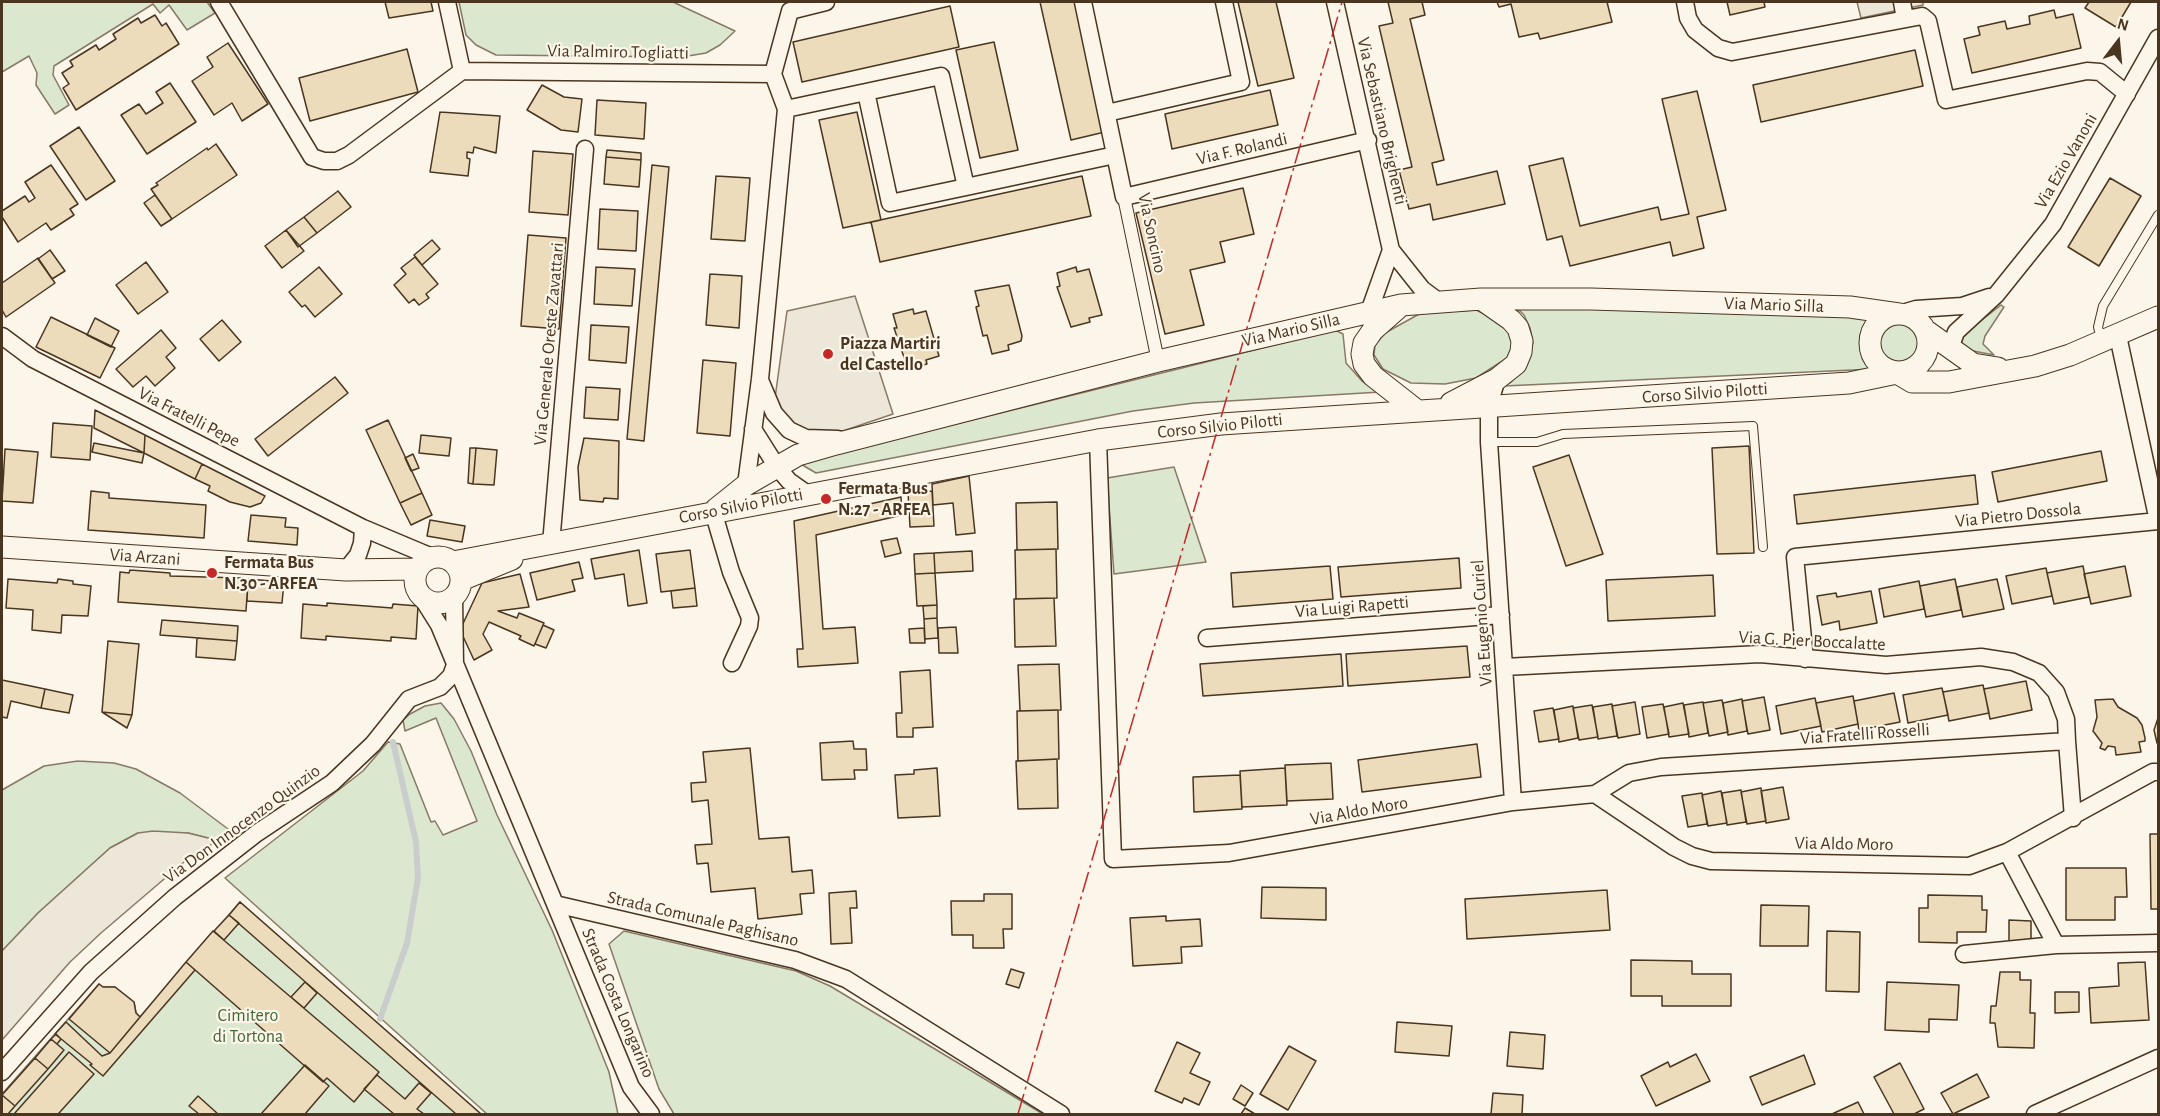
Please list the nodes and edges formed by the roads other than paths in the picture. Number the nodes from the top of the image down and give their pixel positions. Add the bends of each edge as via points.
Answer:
1 (219, 2) edge
2 (447, 2) edge
3 (825, 2) edge
4 (1083, 2) edge
5 (1224, 2) edge
6 (1335, 2) edge
7 (1684, 2) edge
8 (1902, 2) edge
9 (1905, 19) junction
10 (2158, 38) edge
11 (462, 71) junction
12 (773, 74) junction
13 (866, 92) junction
14 (2127, 94) junction
15 (786, 109) junction
16 (1107, 113) junction
17 (1368, 140) junction
18 (585, 149) dead end
19 (1115, 155) junction
20 (966, 187) junction
21 (1124, 197) junction
22 (2158, 215) edge
23 (1391, 250) junction
24 (1996, 295) junction
25 (1481, 299) junction
26 (1438, 302) junction
27 (1401, 305) junction
28 (1370, 312) junction
29 (1899, 314) junction
30 (2156, 319) edge
31 (1925, 330) junction
32 (2, 336) edge
33 (2110, 339) junction
34 (1954, 351) junction
35 (1158, 361) junction
36 (2016, 371) junction
37 (1897, 373) junction
38 (760, 379) junction
39 (1497, 379) junction
40 (1489, 405) junction
41 (1443, 408) junction
42 (1415, 409) junction
43 (753, 429) junction
44 (849, 440) junction
45 (1098, 440) junction
46 (1489, 442) junction
47 (777, 467) junction
48 (746, 485) junction
49 (806, 493) junction
50 (713, 511) junction
51 (2158, 521) edge
52 (363, 528) junction
53 (551, 544) junction
54 (1763, 547) dead end
55 (2, 548) edge
56 (353, 570) junction
57 (434, 577) junction
58 (1501, 615) junction
59 (1207, 639) dead end
60 (1805, 659) junction
61 (732, 663) dead end
62 (455, 665) junction
63 (1504, 667) junction
64 (2067, 741) junction
65 (2158, 772) edge
66 (1594, 794) junction
67 (1513, 802) junction
68 (2073, 818) junction
69 (2007, 852) junction
70 (555, 904) junction
71 (2158, 943) edge
72 (2056, 945) junction
73 (1964, 954) dead end
74 (2158, 1058) edge
75 (2, 1072) edge
76 (651, 1114) edge
77 (1061, 1114) edge
78 (2034, 1114) edge

1 - 11 street via 312,157 324,161 337,161 348,155
2 - 11 street
3 - 12 street via 790,11
4 - 16 street, Via Soncino
5 - 16 street via 1241,82
6 - 17 street, Via Sebastiano Brighenti
7 - 9 street via 1695,30 1718,48 1732,52
8 - 9 street
9 - 14 street via 1922,16 1928,21 1946,100 2087,71 2100,72
10 - 14 street, Via Ezio Vanoni
11 - 12 street, Via Palmiro Togliatti
12 - 15 street
13 - 15 street
13 - 20 street via 941,76
13 - 20 street via 890,203
14 - 24 street, Via Ezio Vanoni via 2053,224
15 - 38 street
16 - 19 street, Via Soncino
17 - 21 street, Via F. Rolandi
17 - 23 street, Via Sebastiano Brighenti
18 - 53 street, Via Generale Oreste Zavattari
19 - 20 street
19 - 21 street, Via Soncino
21 - 35 street, Via Soncino
22 - 33 lane via 2103,306 2098,327
23 - 26 street via 1422,289
23 - 28 street
24 - 29 street via 1962,306
24 - 34 street, Via Ezio Vanoni via 1956,332
25 - 26 street, Via Mario Silla
25 - 29 street, Via Mario Silla via 1839,307
25 - 39 street via 1511,320 1522,341 1516,364
26 - 27 street, Via Mario Silla
27 - 28 street, Via Mario Silla
27 - 42 street via 1373,330 1362,354 1373,376
28 - 35 street, Via Mario Silla
29 - 31 street, Corso Silvio Pilotti via 1913,318
29 - 37 street, Corso Silvio Pilotti via 1880,321 1869,344 1881,367
30 - 33 street, Corso Silvio Pilotti
31 - 34 street, Corso Silvio Pilotti
31 - 37 street, Corso Silvio Pilotti via 1925,356 1914,369
32 - 52 street, Via Fratelli Pepe via 33,359
33 - 36 street, Corso Silvio Pilotti
33 - 51 street, Via Pietro Dossola
34 - 36 street, Corso Silvio Pilotti via 1972,364
35 - 44 street, Via Mario Silla
36 - 37 street, Corso Silvio Pilotti via 1949,382 1912,382
37 - 40 street, Corso Silvio Pilotti via 1849,383
38 - 43 street
38 - 44 street via 774,413 789,430 806,438
39 - 40 street, Via Eugenio Curiel
39 - 41 street
40 - 41 street, Corso Silvio Pilotti
40 - 46 street, Via Eugenio Curiel
41 - 42 street, Corso Silvio Pilotti
42 - 45 street, Corso Silvio Pilotti via 1221,424
43 - 47 street
43 - 48 street
44 - 47 street, Via Mario Silla via 798,455
45 - 49 street, Corso Silvio Pilotti
45 - 67 street, Via Aldo Moro via 1113,859 1229,853
46 - 54 lane via 1537,442 1563,434 1753,426
46 - 58 street, Via Eugenio Curiel
47 - 48 street, Via Mario Silla
47 - 49 street
48 - 50 street, Via Mario Silla
49 - 50 street, Corso Silvio Pilotti
50 - 53 street, Corso Silvio Pilotti
50 - 61 street via 750,618
51 - 60 street, Via Pietro Dossola via 1796,557
52 - 56 street
52 - 57 street, Via Fratelli Pepe
53 - 57 street, Corso Silvio Pilotti
55 - 56 street, Via Arzani
56 - 57 street, Via Arzani
57 - 62 street
57 - 62 street via 439,625
58 - 59 street, Via Luigi Rapetti
58 - 63 street, Via Eugenio Curiel
60 - 63 street, Via G. Pier Boccalatte via 1760,654
60 - 64 street, Via G. Pier Boccalatte via 1886,665 1982,657 2013,662 2039,673 2056,692 2066,719
62 - 70 street
62 - 75 street, Via Don Innocenzo Quinzio via 440,687 409,699 373,744 332,783 223,858 121,945 91,972
63 - 67 street, Via Eugenio Curiel
64 - 66 street, Via Fratelli Rosselli via 1661,767 1629,773
64 - 68 street
65 - 68 street, Via Aldo Moro
66 - 67 street, Via Aldo Moro
66 - 69 street, Via Aldo Moro via 1674,848 1711,861 1969,866
68 - 69 street, Via Aldo Moro
69 - 72 street
70 - 76 street, Strada Costa Longarino via 631,1087
70 - 77 street, Strada Comunale Paghisano via 795,960 846,979
71 - 72 street
72 - 73 street
74 - 78 street

